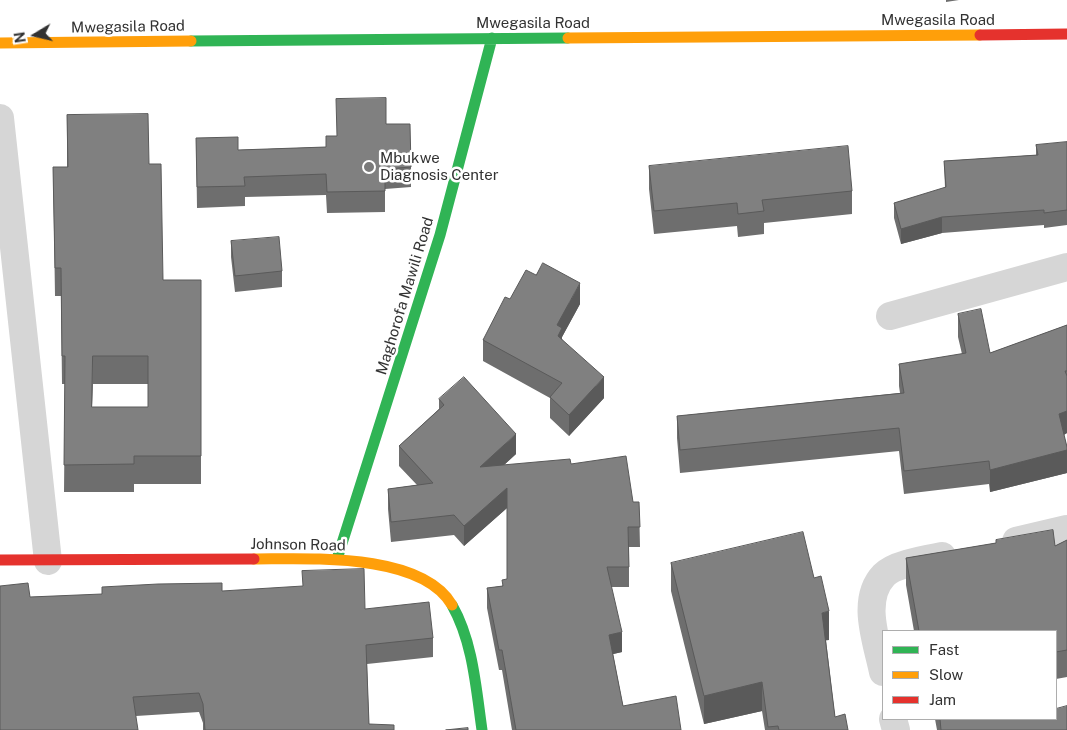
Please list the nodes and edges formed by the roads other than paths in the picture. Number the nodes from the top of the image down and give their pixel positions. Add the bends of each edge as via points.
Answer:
1 (1067, 34) edge
2 (492, 38) junction
3 (0, 43) edge
4 (0, 118) edge
5 (1067, 267) edge
6 (890, 316) dead end
7 (1067, 529) edge
8 (996, 546) edge
9 (967, 551) edge
10 (337, 558) junction
11 (0, 560) edge
12 (48, 561) junction
13 (882, 667) edge
14 (482, 730) edge

1 - 2 street, Mwegasila Road
2 - 3 street, Mwegasila Road
2 - 10 street, Maghorofa Mawili Road via 440,235
4 - 12 street
5 - 6 street
7 - 8 street
9 - 13 street via 911,563 884,574 873,592 871,616
10 - 12 street, Johnson Road
10 - 14 street, Johnson Road via 407,571 431,582 447,597 462,623 472,658
11 - 12 street, Johnson Road

